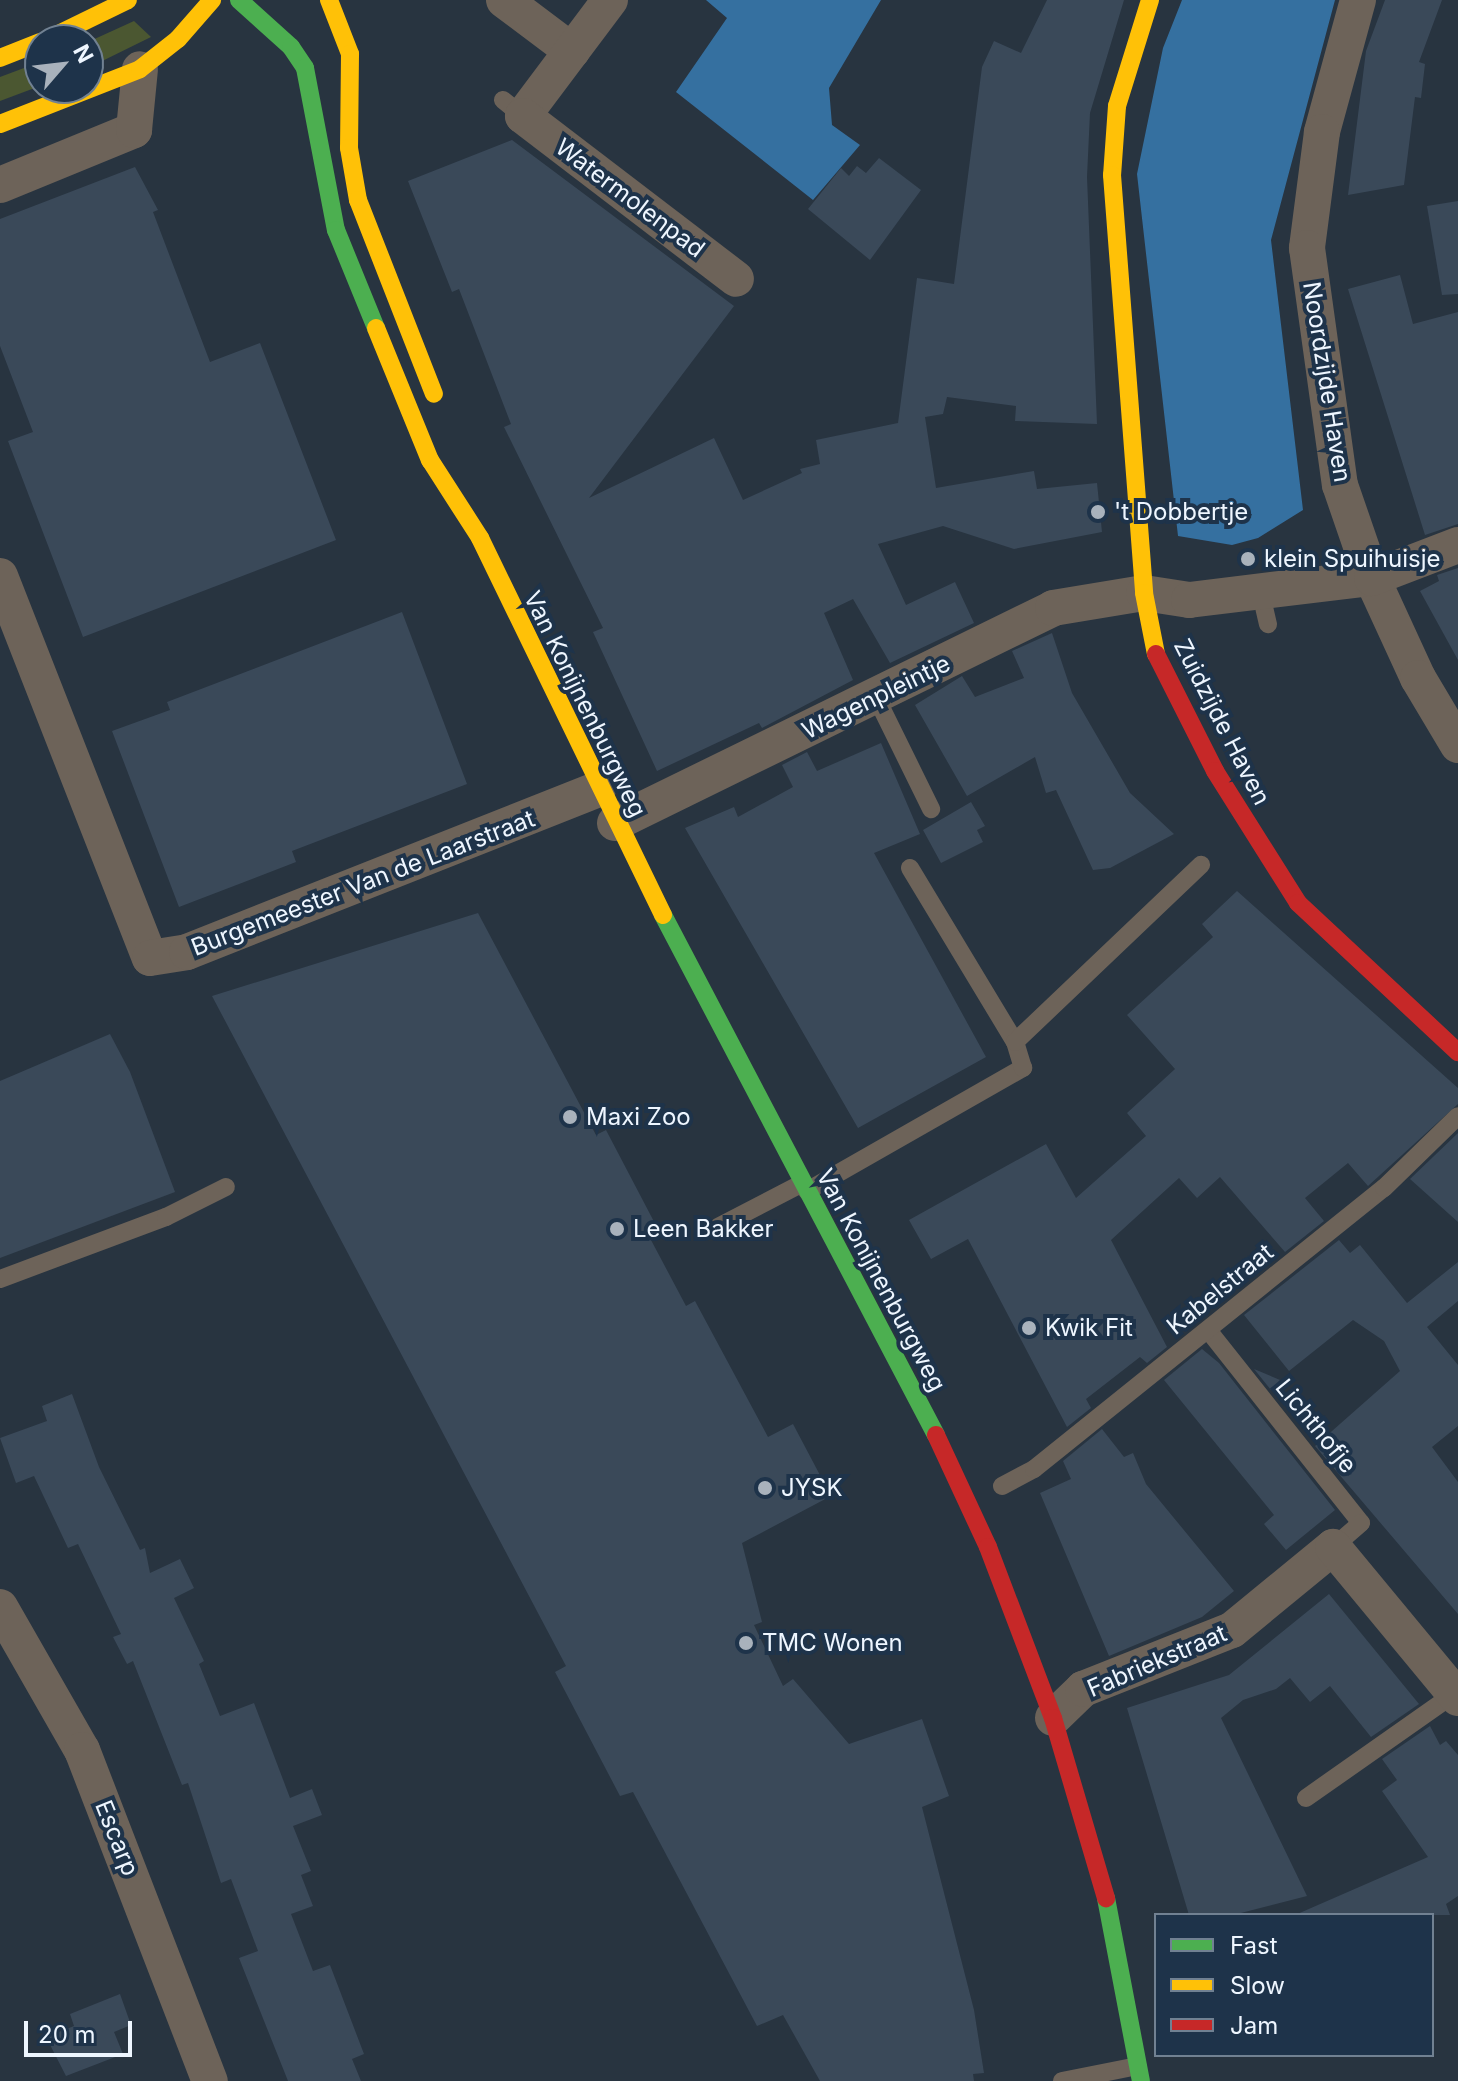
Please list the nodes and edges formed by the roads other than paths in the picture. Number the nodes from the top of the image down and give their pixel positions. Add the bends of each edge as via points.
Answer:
1 (128, 0) edge
2 (212, 0) edge
3 (239, 0) edge
4 (329, 0) edge
5 (504, 0) edge
6 (610, 0) edge
7 (1150, 0) edge
8 (1358, 0) edge
9 (79, 24) edge
10 (24, 48) edge
11 (572, 51) junction
12 (0, 58) edge
13 (140, 69) junction
14 (0, 124) edge
15 (0, 185) edge
16 (736, 279) dead end
17 (440, 407) dead end
18 (465, 479) dead end
19 (480, 538) junction
20 (1458, 545) edge
21 (0, 576) edge
22 (1372, 578) junction
23 (1144, 593) junction
24 (876, 697) junction
25 (1458, 745) edge
26 (598, 789) junction
27 (931, 809) dead end
28 (615, 823) junction
29 (1201, 865) dead end
30 (910, 868) dead end
31 (1015, 1042) junction
32 (1458, 1052) edge
33 (1458, 1116) edge
34 (226, 1187) dead end
35 (805, 1187) junction
36 (718, 1227) dead end
37 (0, 1279) edge
38 (1208, 1330) junction
39 (1002, 1486) dead end
40 (1333, 1547) junction
41 (1, 1609) edge
42 (1456, 1696) edge
43 (1053, 1718) junction
44 (1306, 1798) dead end
45 (1140, 2073) edge
46 (210, 2081) edge
47 (1062, 2081) edge

1 - 9 main road
2 - 13 main road via 178,39
3 - 19 main road, Van Konijnenburgweg via 291,47 305,68 329,208 343,250 430,460
4 - 17 main road via 350,54 349,148 358,200
5 - 11 street
6 - 11 street
7 - 23 main road, Zuidzijde Haven via 1117,106 1112,175
8 - 22 street, Noordzijde Haven via 1322,132 1307,248 1340,485
10 - 12 main road
11 - 16 street, Watermolenpad via 513,108
13 - 14 main road
13 - 15 street via 134,130
18 - 19 main road, Van Konijnenburgweg
19 - 26 main road, Van Konijnenburgweg
20 - 22 street, Wagenpleintje
21 - 26 street, Burgemeester Van de Laarstraat via 150,958 187,952
22 - 23 street, Wagenpleintje via 1265,609
22 - 25 street, Noordzijde Haven via 1418,678
23 - 24 street, Wagenpleintje via 1053,608
23 - 32 main road, Zuidzijde Haven via 1156,655 1215,771 1284,883 1298,903
24 - 27 lane
24 - 28 street, Wagenpleintje
26 - 28 main road, Van Konijnenburgweg
28 - 35 main road, Van Konijnenburgweg
29 - 31 lane
30 - 31 lane
31 - 35 lane via 1023,1068
33 - 38 lane, Kabelstraat via 1384,1188
34 - 37 lane via 166,1217
35 - 36 lane
35 - 43 main road, Van Konijnenburgweg via 940,1442 988,1547
38 - 39 lane, Kabelstraat via 1034,1469
38 - 40 lane, Lichthofje via 1361,1523
40 - 42 street
40 - 43 street, Fabriekstraat via 1232,1630 1083,1689
41 - 46 street, Escarp via 82,1750
42 - 44 lane
43 - 45 main road, Van Konijnenburgweg via 1105,1895
45 - 47 lane

